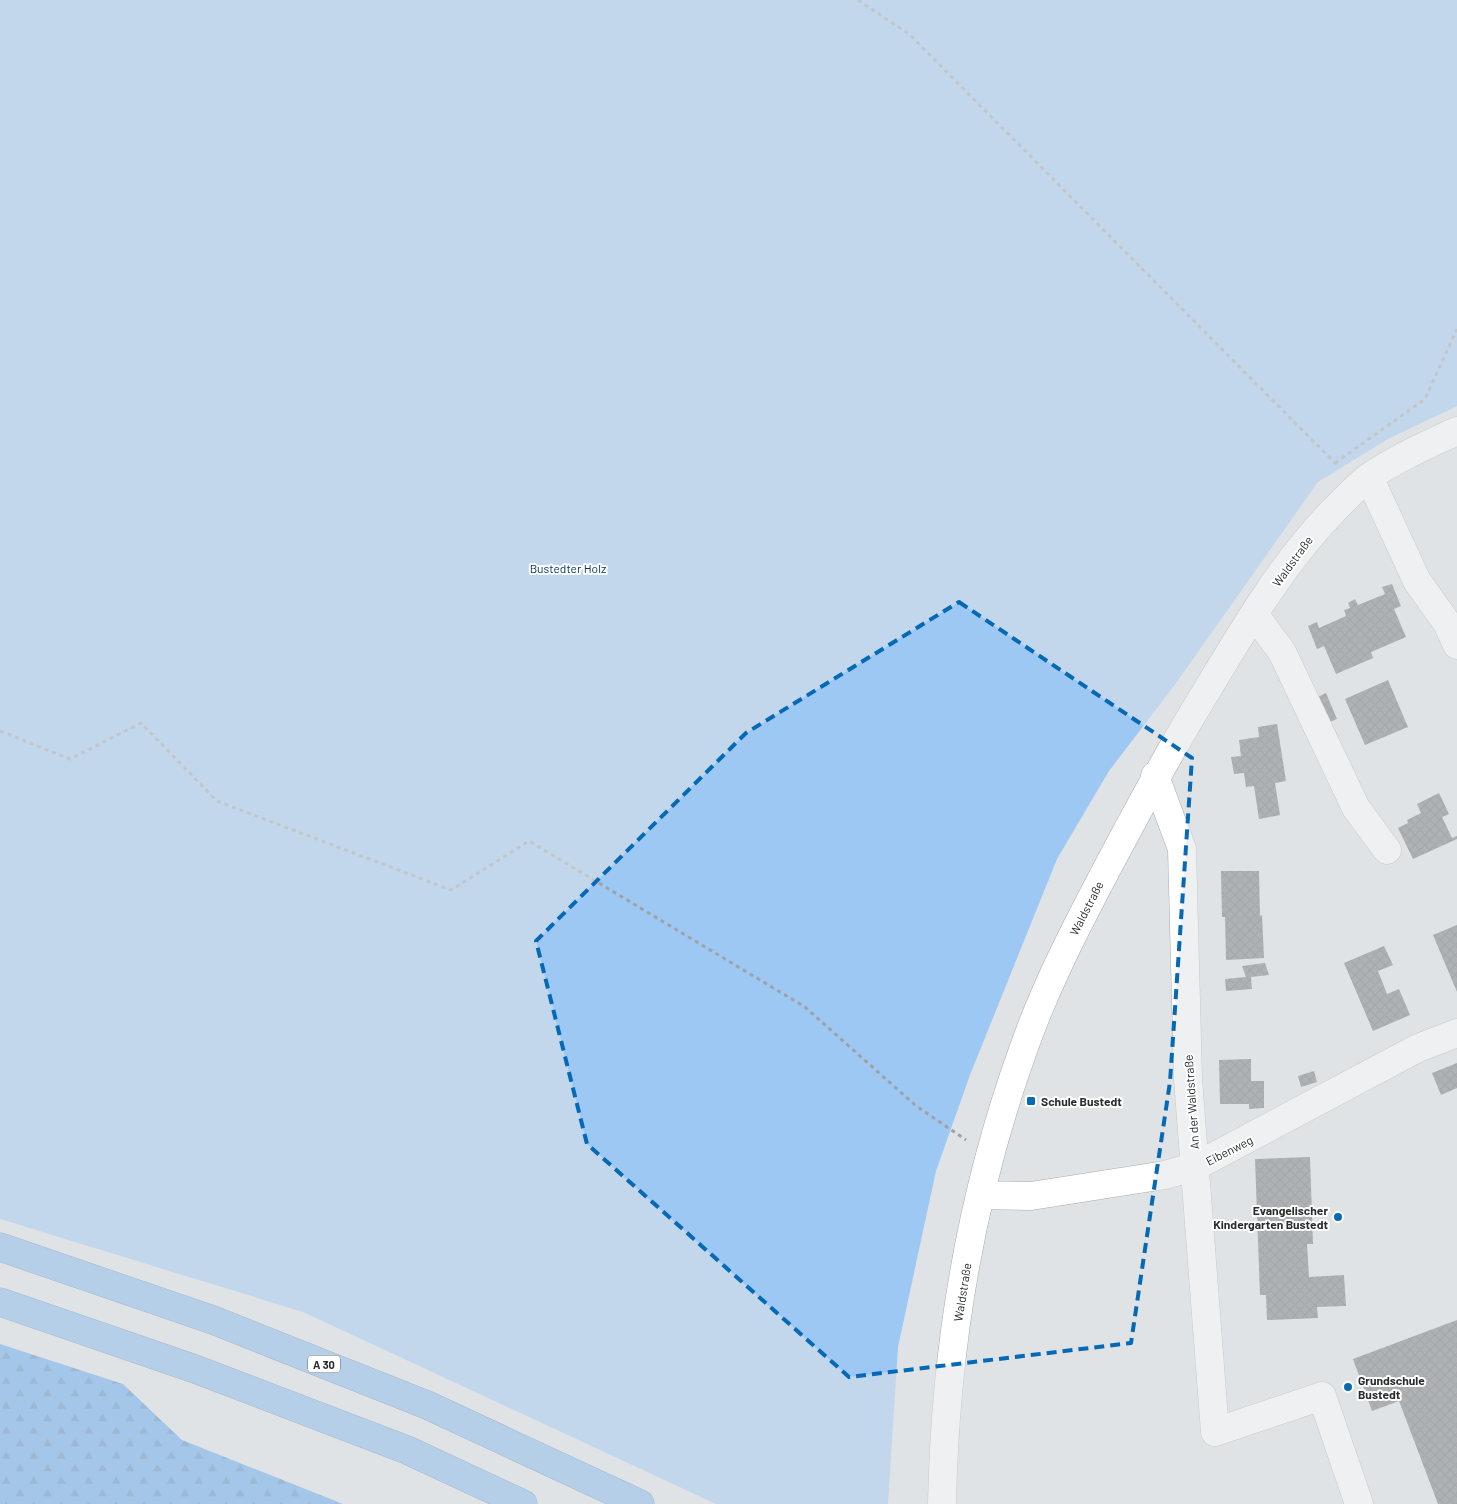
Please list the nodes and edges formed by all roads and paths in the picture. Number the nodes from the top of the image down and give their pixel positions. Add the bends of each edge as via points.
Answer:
1 (858, 0) edge
2 (1457, 329) edge
3 (1457, 430) edge
4 (1335, 463) junction
5 (1363, 482) junction
6 (1254, 614) junction
7 (1457, 645) edge
8 (0, 731) edge
9 (1155, 776) junction
10 (1387, 850) dead end
11 (1457, 1033) edge
12 (990, 1156) junction
13 (1196, 1166) junction
14 (980, 1195) junction
15 (0, 1247) edge
16 (0, 1302) edge
17 (524, 1504) edge
18 (640, 1504) edge
19 (942, 1504) edge
20 (1359, 1504) edge

1 - 4 path via 909,34
2 - 4 path via 1425,399
3 - 5 street, Waldstraße via 1396,460
4 - 5 path
5 - 6 street, Waldstraße via 1306,539
5 - 7 street via 1417,581 1448,623
6 - 9 street, Waldstraße
6 - 10 street via 1282,652 1356,808
8 - 12 path via 70,759 141,723 217,801 451,890 529,841 805,1007 915,1106
9 - 12 street, Waldstraße via 1060,958 1022,1053
9 - 13 street, An der Waldstraße via 1182,849 1188,1079
11 - 13 street, Eibenweg via 1418,1048
12 - 14 street, Waldstraße
13 - 14 street, Eibenweg via 1165,1175 1031,1196
13 - 20 street, An der Waldstraße via 1215,1432 1322,1396
14 - 19 street, Waldstraße via 949,1375
15 - 18 highway, A 30 via 213,1320 418,1402
16 - 17 highway via 195,1369 388,1443

